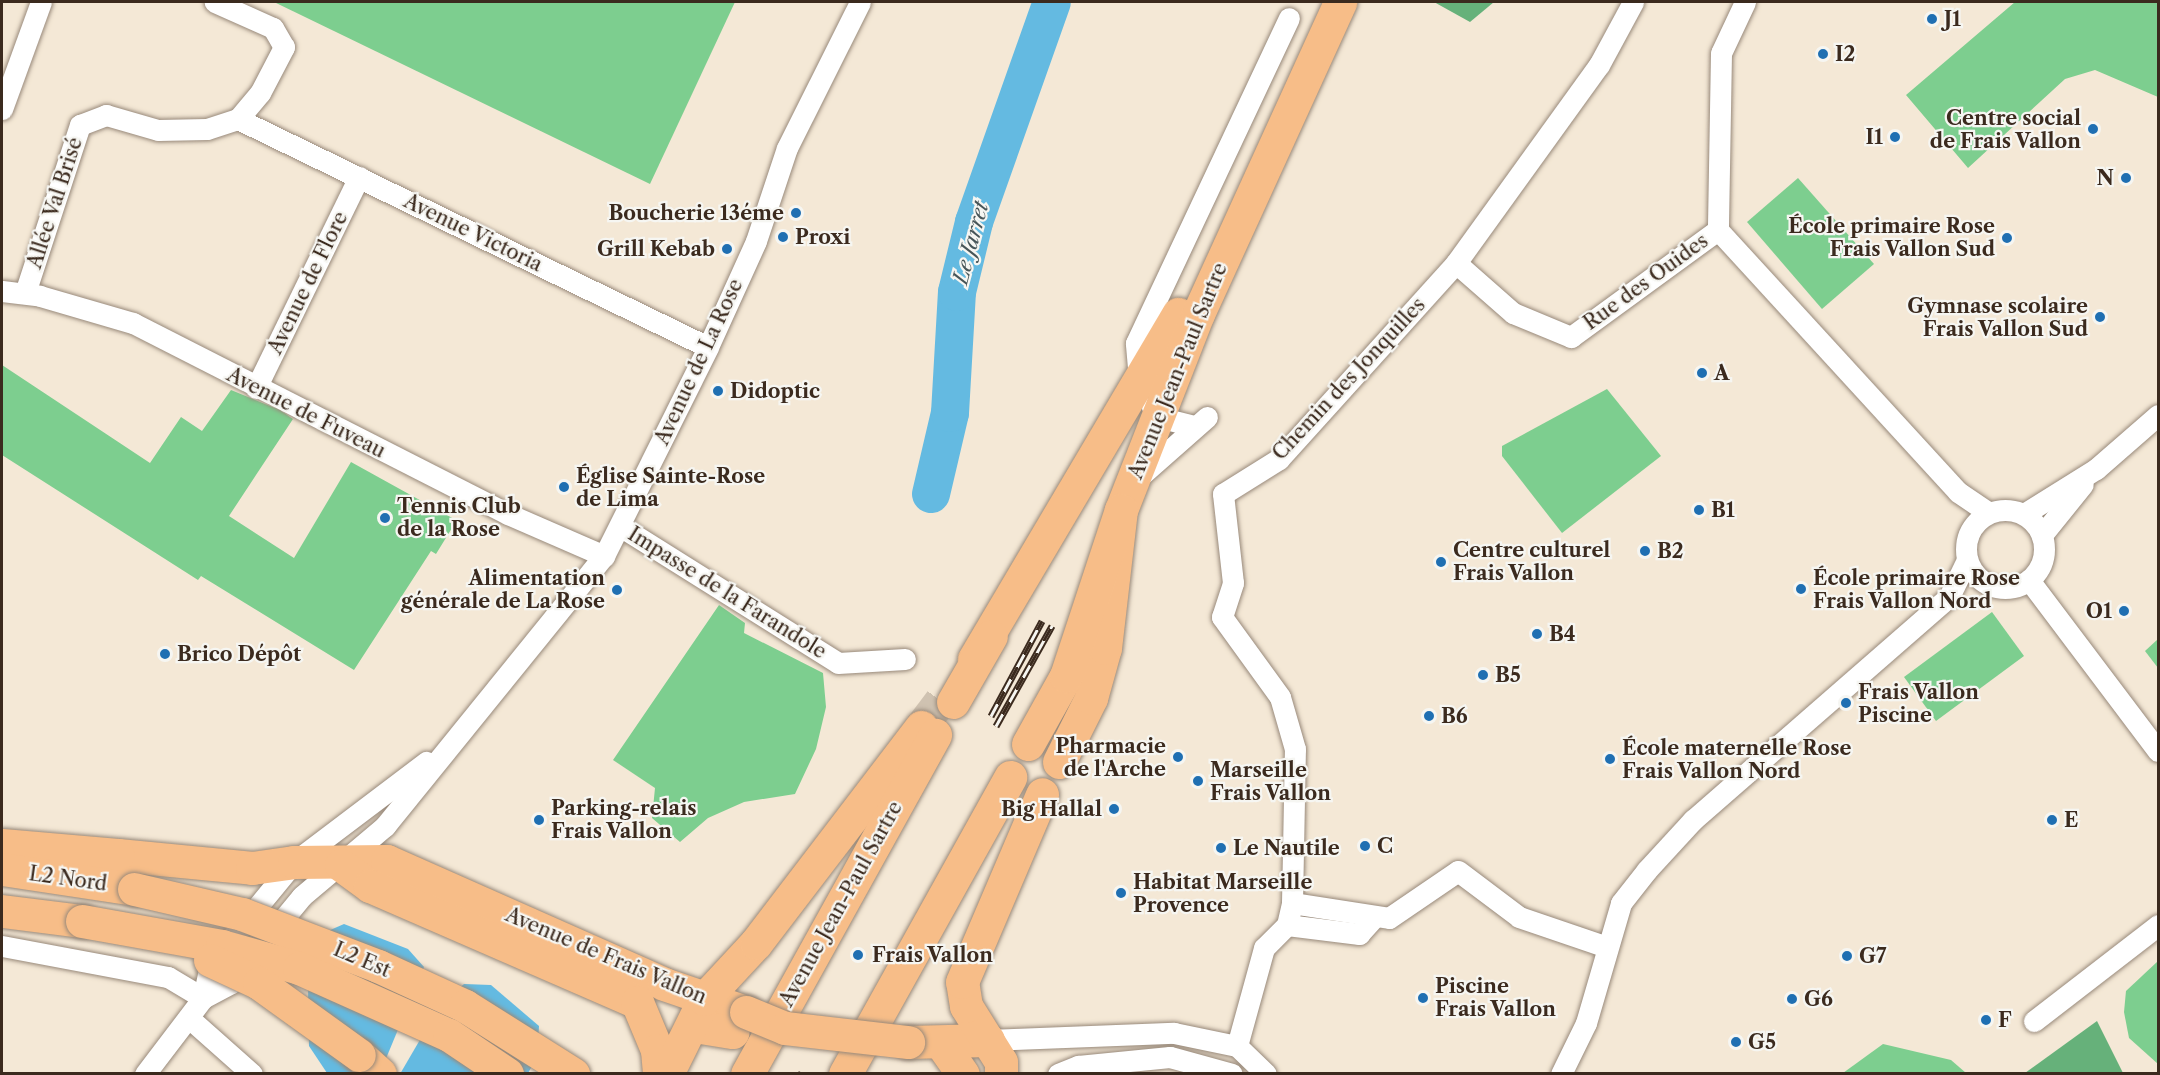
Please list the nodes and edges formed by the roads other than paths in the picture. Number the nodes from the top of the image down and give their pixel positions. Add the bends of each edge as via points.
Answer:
1 (41, 2) edge
2 (215, 2) edge
3 (860, 2) edge
4 (1338, 2) edge
5 (1634, 2) edge
6 (1745, 2) edge
7 (1288, 18) dead end
8 (2, 109) edge
9 (238, 120) junction
10 (359, 177) junction
11 (1718, 230) junction
12 (1456, 263) junction
13 (2, 291) edge
14 (25, 293) junction
15 (708, 347) junction
16 (1140, 386) junction
17 (256, 388) junction
18 (2158, 415) edge
19 (1158, 417) junction
20 (2096, 469) junction
21 (1135, 480) junction
22 (1958, 492) junction
23 (1121, 510) junction
24 (1989, 513) junction
25 (2024, 514) junction
26 (620, 526) junction
27 (2042, 535) junction
28 (1968, 536) junction
29 (604, 556) junction
30 (1967, 560) junction
31 (2029, 580) junction
32 (1988, 584) junction
33 (1949, 597) junction
34 (904, 659) dead end
35 (949, 699) tunnel mouth
36 (1028, 744) dead end
37 (444, 750) junction
38 (2158, 751) edge
39 (1059, 762) dead end
40 (1010, 777) dead end
41 (1042, 794) dead end
42 (2, 845) edge
43 (294, 862) junction
44 (341, 865) junction
45 (2, 869) edge
46 (134, 888) joint
47 (1292, 903) junction
48 (2, 911) edge
49 (1375, 916) junction
50 (82, 921) junction
51 (1287, 925) junction
52 (2158, 925) edge
53 (2, 946) edge
54 (1606, 947) junction
55 (203, 998) junction
56 (699, 1012) junction
57 (189, 1018) junction
58 (2034, 1021) dead end
59 (988, 1040) junction
60 (941, 1043) junction
61 (1238, 1046) junction
62 (144, 1074) edge
63 (252, 1074) edge
64 (380, 1074) edge
65 (507, 1074) edge
66 (573, 1074) edge
67 (659, 1074) edge
68 (667, 1074) edge
69 (747, 1074) edge
70 (845, 1074) edge
71 (963, 1074) edge
72 (1001, 1074) edge
73 (1058, 1074) edge
74 (1232, 1074) edge
75 (1266, 1074) edge
76 (1561, 1074) edge

1 - 8 street
2 - 9 street via 273,28 284,48
3 - 15 street, Avenue de La Rose via 787,148 756,241
4 - 16 main road, Avenue Jean-Paul Sartre
4 - 19 main road, Avenue Jean-Paul Sartre via 1198,314
5 - 12 street, Chemin des Jonquilles via 1599,65
6 - 11 street via 1721,53
7 - 16 street via 1136,343
9 - 10 street, Avenue Victoria
9 - 14 street, Allée Val Brisé via 186,132 106,115 80,125
10 - 15 street, Avenue Victoria
10 - 17 street, Avenue de Flore
11 - 12 street, Rue des Ouides via 1571,337 1513,313
11 - 22 street
12 - 47 street, Chemin des Jonquilles via 1279,459 1230,486 1221,504 1233,583 1222,617 1280,697 1292,732 1297,829
13 - 14 street, Avenue de Fuveau
14 - 17 street, Avenue de Fuveau via 133,323
15 - 26 street, Avenue de La Rose
16 - 19 street
16 - 35 main road, Avenue Jean-Paul Sartre via 991,636
17 - 29 street, Avenue de Fuveau
18 - 20 street
19 - 21 main road, Avenue Jean-Paul Sartre
19 - 21 street via 1201,422
20 - 25 street
20 - 27 street
21 - 23 main road, Avenue Jean-Paul Sartre
22 - 24 street
22 - 28 street
23 - 36 main road, Avenue Jean-Paul Sartre via 1066,676
23 - 39 main road via 1105,648 1091,698
24 - 25 street
24 - 28 street
25 - 27 street
26 - 29 street, Avenue de La Rose
26 - 34 street, Impasse de la Farandole via 837,663
27 - 31 street via 2039,567
28 - 30 street
29 - 37 street, Avenue de La Rose via 561,614
30 - 32 street
30 - 33 street
31 - 32 street via 2002,588
31 - 38 street
32 - 33 street
33 - 54 street via 1693,820 1622,903
37 - 43 street, Avenue de La Rose
37 - 44 street, Avenue de La Rose via 385,826
40 - 70 main road
41 - 59 main road via 962,982 966,1006
42 - 43 main road via 191,866 252,868
43 - 44 main road
43 - 55 street, Avenue de La Rose via 210,964
44 - 55 street, Avenue de La Rose via 302,896 231,982
44 - 56 main road, Avenue de Frais Vallon via 387,861
44 - 67 main road, Avenue de Frais Vallon via 370,886 637,1002 657,1050
45 - 46 main road, L2 Nord
46 - 66 main road, L2 Est, bridge via 242,915 378,966 465,1006
47 - 49 street
47 - 51 street, Chemin des Jonquilles
48 - 50 main road, L2 Nord
49 - 51 street via 1359,934
49 - 54 street via 1389,918 1458,871 1519,917
50 - 64 main road, bridge via 204,958 259,982
50 - 65 main road, L2 Est, bridge via 222,946 299,968 449,1035
51 - 61 street via 1264,948
52 - 58 street
53 - 55 street via 168,977
54 - 76 street via 1586,1023
55 - 57 street
56 - 60 main road, Avenue de Frais Vallon, bridge via 785,1028
56 - 68 main road
56 - 69 main road, Avenue Jean-Paul Sartre via 928,731
57 - 62 street
57 - 63 street
59 - 60 main road
59 - 61 street via 1152,1033
59 - 72 main road
60 - 71 main road
61 - 75 street
73 - 74 street via 1078,1066 1170,1057

